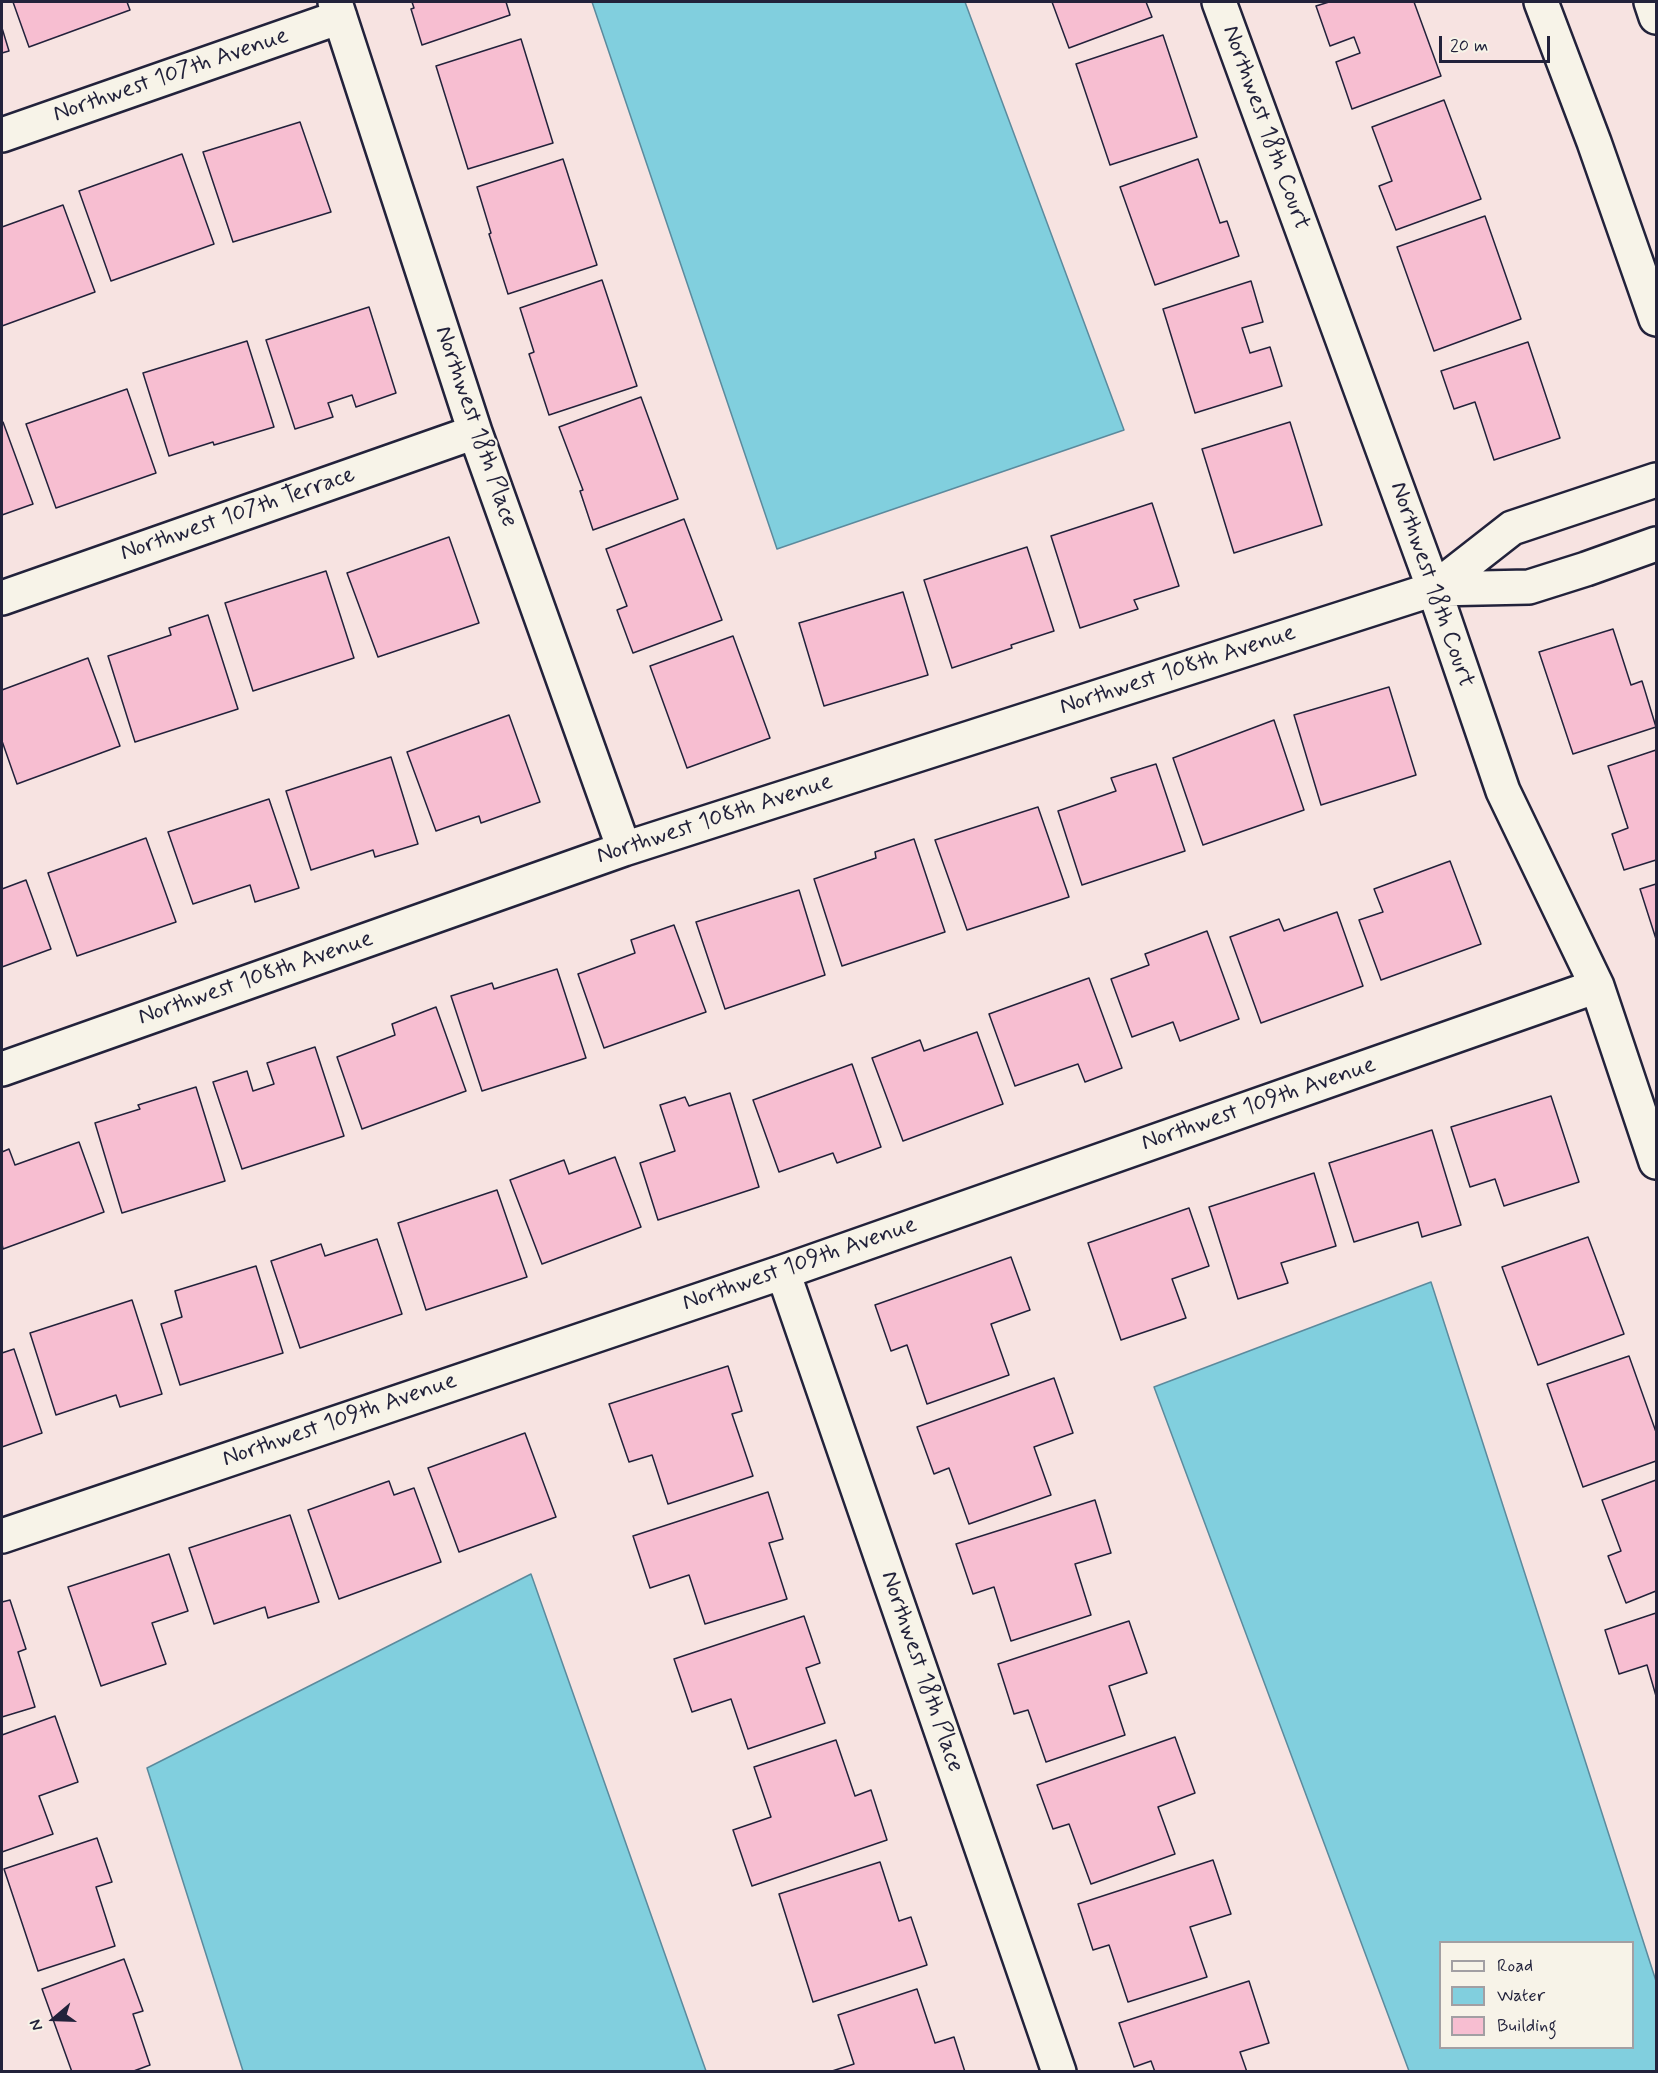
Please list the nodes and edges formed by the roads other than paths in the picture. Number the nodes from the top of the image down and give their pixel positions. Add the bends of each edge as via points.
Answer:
1 (1219, 2) edge
2 (1541, 2) edge
3 (1651, 2) edge
4 (337, 9) edge
5 (1656, 17) edge
6 (2, 135) edge
7 (1656, 320) edge
8 (476, 432) junction
9 (1656, 480) edge
10 (1656, 544) edge
11 (1434, 589) junction
12 (2, 598) edge
13 (624, 849) junction
14 (1597, 986) junction
15 (2, 1069) edge
16 (1656, 1162) edge
17 (783, 1272) junction
18 (2, 1536) edge
19 (1059, 2072) edge

1 - 11 main road, Northwest 18th Court
2 - 7 main road
3 - 5 main road
4 - 6 main road, Northwest 107th Avenue
4 - 8 main road, Northwest 18th Place
8 - 12 main road, Northwest 107th Terrace
8 - 13 main road, Northwest 18th Place
9 - 11 main road, Northwest 108th Avenue via 1512,528
10 - 11 main road, Northwest 108th Avenue via 1529,587
11 - 13 main road, Northwest 108th Avenue
11 - 14 main road, Northwest 18th Court via 1503,791
13 - 15 main road, Northwest 108th Avenue
14 - 16 main road, Northwest 18th Court
14 - 17 main road, Northwest 109th Avenue
17 - 18 main road, Northwest 109th Avenue
17 - 19 main road, Northwest 18th Place

